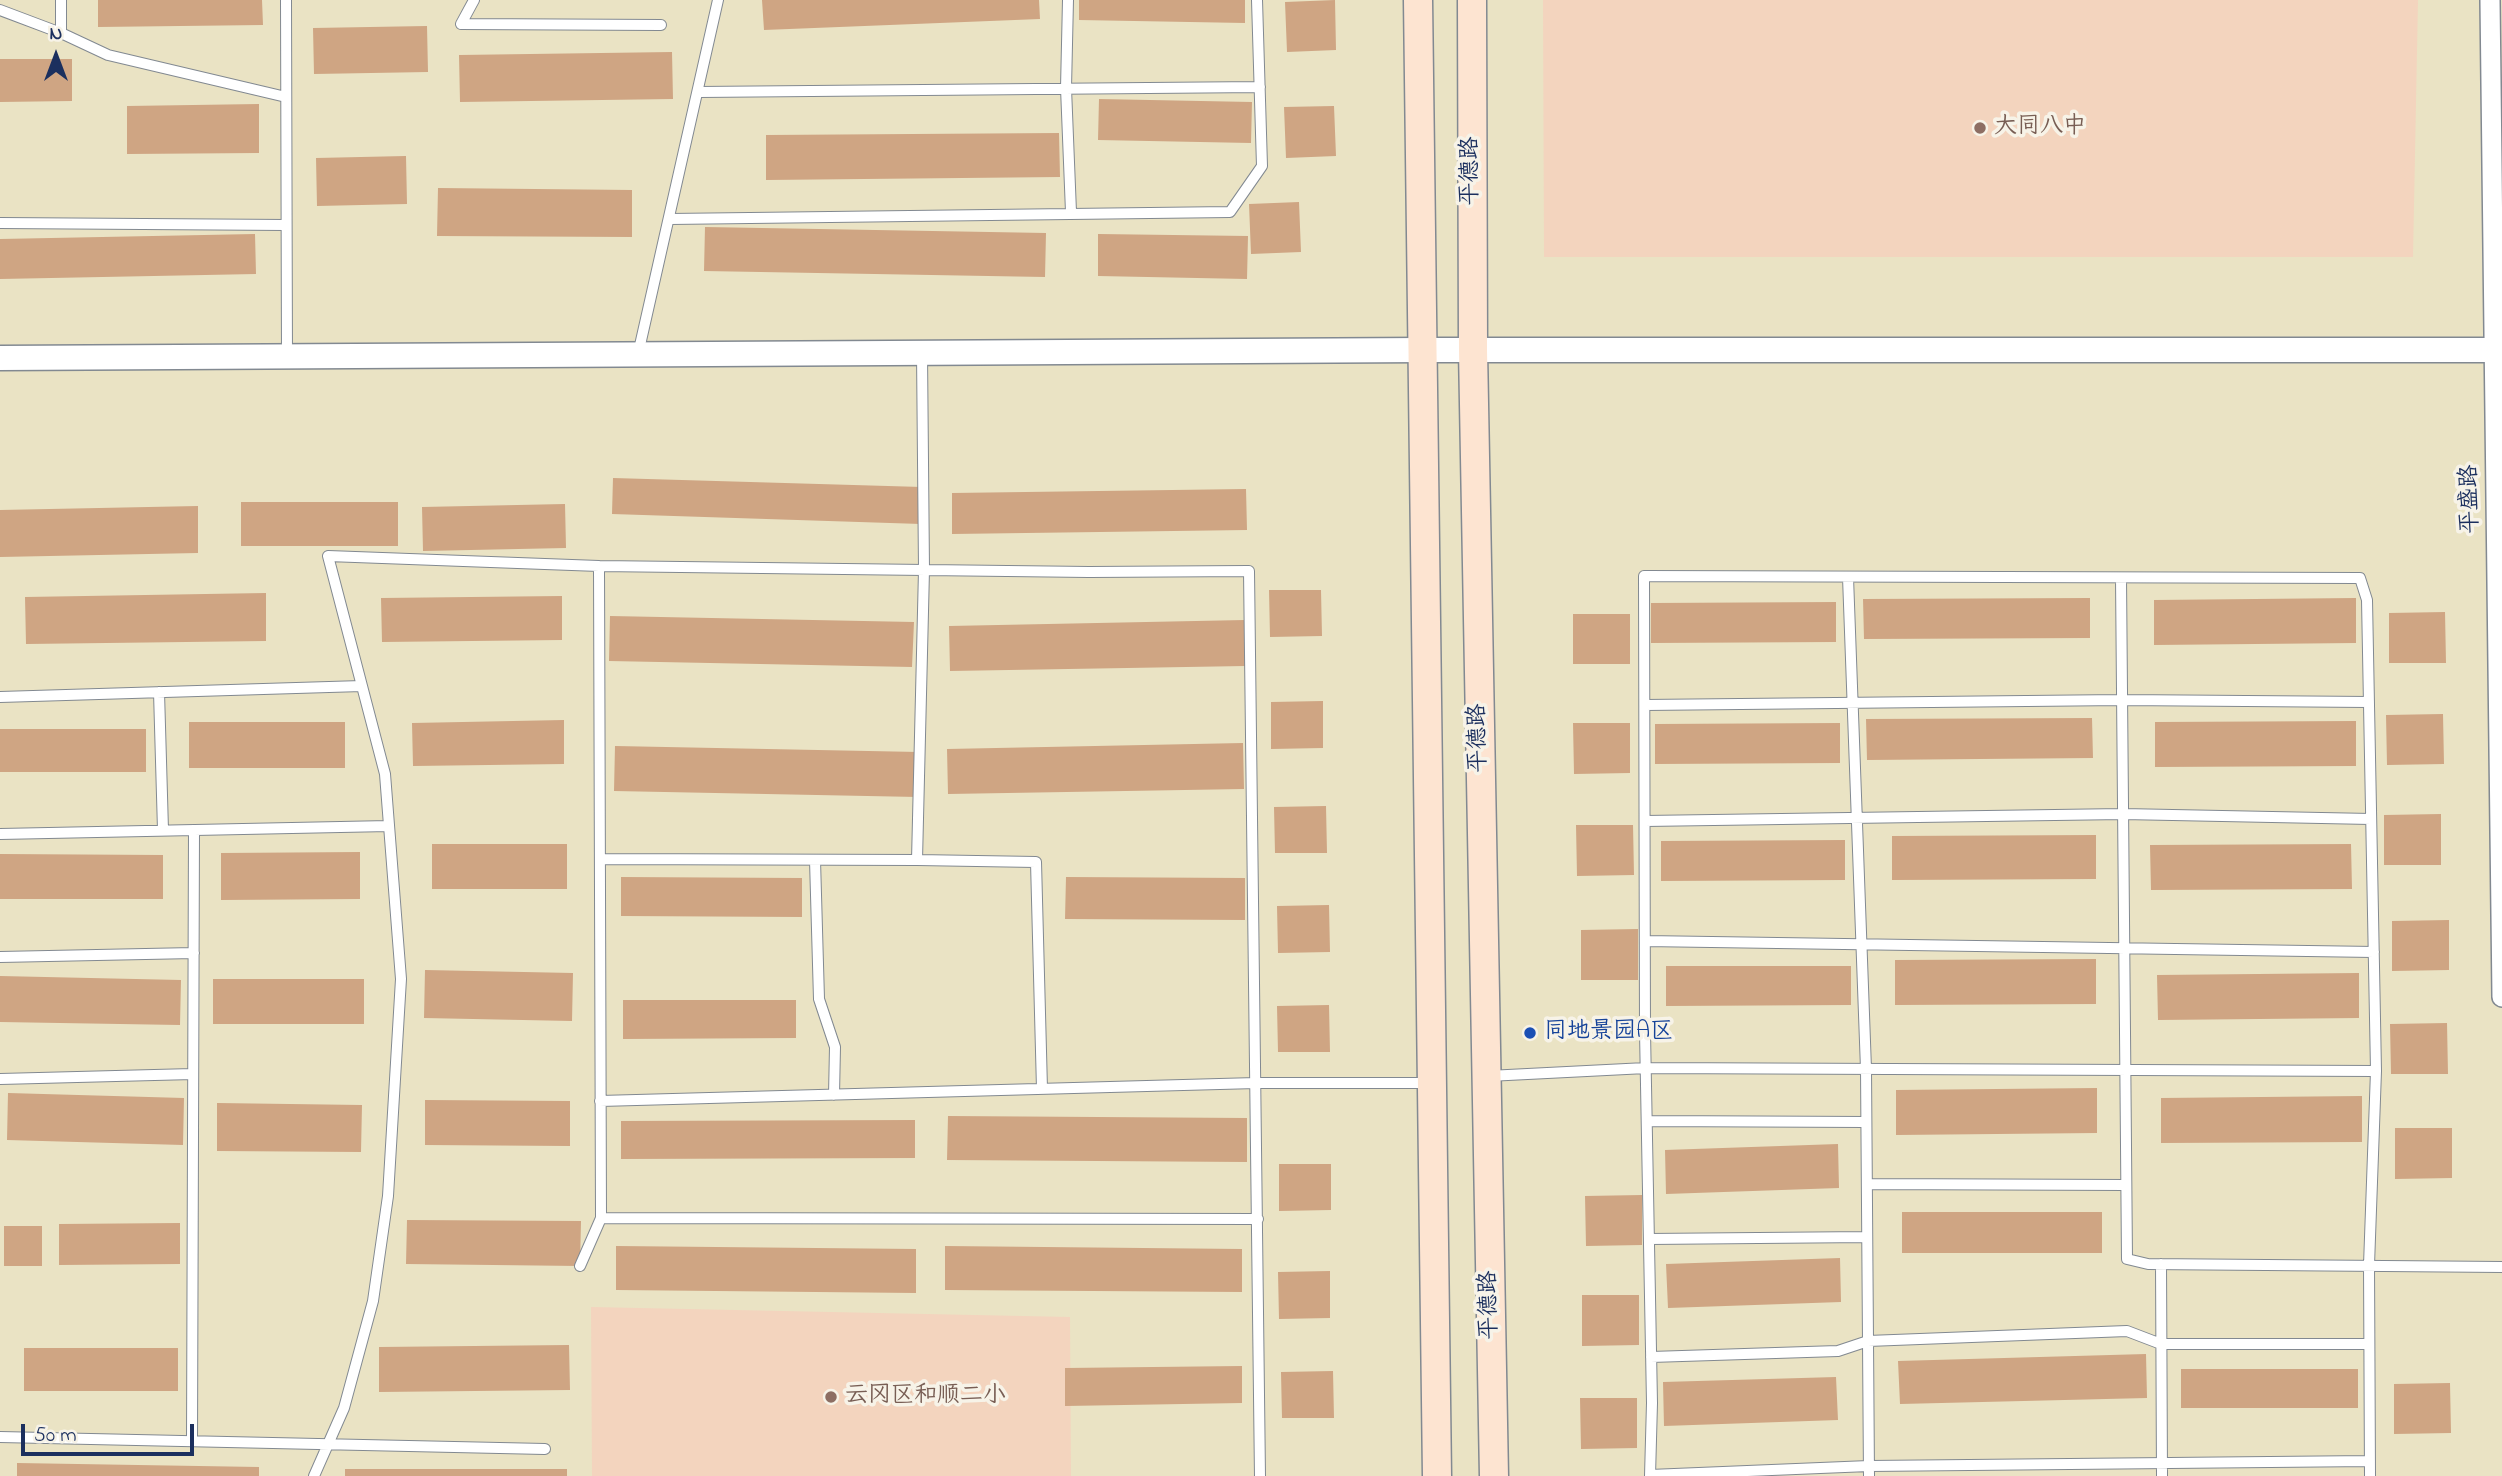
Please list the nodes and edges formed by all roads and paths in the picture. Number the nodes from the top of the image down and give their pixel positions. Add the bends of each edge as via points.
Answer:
1 (61, 0) edge
2 (286, 0) edge
3 (474, 0) edge
4 (718, 0) edge
5 (1068, 0) edge
6 (1257, 0) edge
7 (1418, 0) edge
8 (1472, 0) edge
9 (2490, 0) edge
10 (0, 10) edge
11 (661, 25) dead end
12 (61, 33) junction
13 (1259, 87) junction
14 (1066, 88) junction
15 (699, 92) junction
16 (286, 97) junction
17 (1071, 212) junction
18 (670, 219) junction
19 (0, 223) edge
20 (286, 225) junction
21 (1423, 350) junction
22 (1472, 350) junction
23 (2499, 350) edge
24 (922, 352) junction
25 (638, 354) junction
26 (286, 356) junction
27 (0, 358) edge
28 (599, 566) junction
29 (924, 570) junction
30 (1848, 577) junction
31 (2121, 578) junction
32 (362, 686) junction
33 (159, 692) junction
34 (0, 697) edge
35 (2122, 700) junction
36 (2369, 702) junction
37 (1644, 705) junction
38 (1850, 705) junction
39 (2123, 814) junction
40 (1855, 818) junction
41 (2371, 820) junction
42 (1645, 821) junction
43 (389, 826) junction
44 (163, 830) junction
45 (194, 830) junction
46 (0, 834) edge
47 (600, 859) junction
48 (815, 860) junction
49 (917, 860) junction
50 (1645, 941) junction
51 (1860, 943) junction
52 (2124, 950) junction
53 (2374, 952) junction
54 (194, 953) junction
55 (0, 957) edge
56 (2502, 998) edge
57 (1646, 1068) junction
58 (1866, 1069) junction
59 (2125, 1070) junction
60 (2376, 1070) junction
61 (193, 1074) junction
62 (1487, 1076) junction
63 (0, 1080) edge
64 (1256, 1083) junction
65 (1432, 1083) junction
66 (1042, 1089) junction
67 (834, 1095) junction
68 (600, 1101) junction
69 (1647, 1121) junction
70 (1866, 1122) junction
71 (1867, 1184) junction
72 (2126, 1185) junction
73 (601, 1218) junction
74 (1258, 1219) junction
75 (1867, 1237) junction
76 (1649, 1240) junction
77 (2161, 1264) junction
78 (2369, 1265) junction
79 (580, 1266) dead end
80 (2502, 1267) edge
81 (1868, 1341) junction
82 (2161, 1344) junction
83 (2369, 1344) junction
84 (1651, 1357) junction
85 (0, 1437) edge
86 (192, 1440) junction
87 (328, 1445) junction
88 (545, 1448) dead end
89 (2162, 1461) junction
90 (2370, 1461) junction
91 (1868, 1471) edge
92 (1650, 1475) edge
93 (314, 1476) edge
94 (1260, 1476) edge
95 (1437, 1476) edge
96 (1494, 1476) edge
97 (2162, 1476) edge
98 (2370, 1476) edge

1 - 12 lane
2 - 16 lane
3 - 11 lane via 461,24
4 - 15 lane
5 - 14 lane
6 - 13 lane
7 - 21 main road
8 - 22 main road, 平德路
9 - 23 street, 平盛路
10 - 12 lane
12 - 16 lane via 108,55
13 - 14 lane
13 - 17 lane via 1262,166 1230,212
14 - 15 lane
14 - 17 lane
15 - 18 lane
16 - 20 lane
17 - 18 lane
18 - 25 lane
19 - 20 lane
20 - 26 lane
21 - 22 street
21 - 24 street
21 - 65 main road
22 - 23 street
22 - 62 main road, 平德路
23 - 56 street, 平盛路
24 - 25 street
24 - 29 lane
25 - 26 street
26 - 27 street
28 - 29 lane
28 - 32 lane via 328,556
28 - 47 lane
29 - 49 lane
29 - 64 lane via 1250,571
30 - 31 lane
30 - 37 lane via 1644,576
30 - 38 lane
31 - 35 lane
31 - 36 lane via 2360,578 2367,600
32 - 33 lane
32 - 43 lane via 385,774
33 - 34 lane
33 - 44 lane
35 - 36 lane
35 - 38 lane
35 - 39 lane
36 - 41 lane
37 - 38 lane
37 - 42 lane
38 - 40 lane
39 - 40 lane
39 - 41 lane
39 - 52 lane
40 - 42 lane
40 - 51 lane
41 - 53 lane
42 - 50 lane
43 - 45 lane
43 - 87 lane via 401,979 388,1196 373,1301 344,1408
44 - 45 lane
44 - 46 lane
45 - 54 lane
47 - 48 lane
47 - 68 lane
48 - 49 lane
48 - 67 lane via 819,999 835,1047
49 - 66 lane via 1036,862
50 - 51 lane
50 - 57 lane
51 - 52 lane
51 - 58 lane
52 - 53 lane
52 - 59 lane
53 - 60 lane
54 - 55 lane
54 - 61 lane
57 - 58 lane
57 - 62 lane
57 - 69 lane
58 - 59 lane
58 - 70 lane
59 - 60 lane
59 - 72 lane
60 - 78 lane
61 - 63 lane
61 - 86 lane
62 - 96 main road, 平德路
64 - 65 lane
64 - 66 lane
64 - 74 lane
65 - 95 main road
66 - 67 lane
67 - 68 lane
68 - 73 lane
69 - 70 lane
69 - 76 lane
70 - 71 lane
71 - 72 lane
71 - 75 lane
72 - 77 lane via 2127,1259
73 - 74 lane
73 - 79 lane
74 - 94 lane
75 - 76 lane
75 - 81 lane
76 - 84 lane
77 - 78 lane
77 - 82 lane
78 - 80 lane
78 - 83 lane
81 - 82 lane via 2127,1331
81 - 84 lane via 1838,1351
81 - 91 lane
82 - 83 lane
82 - 89 lane
83 - 90 lane
84 - 92 lane
85 - 86 lane
86 - 87 lane
87 - 88 lane
87 - 93 lane
89 - 90 lane
89 - 91 lane
89 - 97 lane
90 - 98 lane
91 - 92 lane

